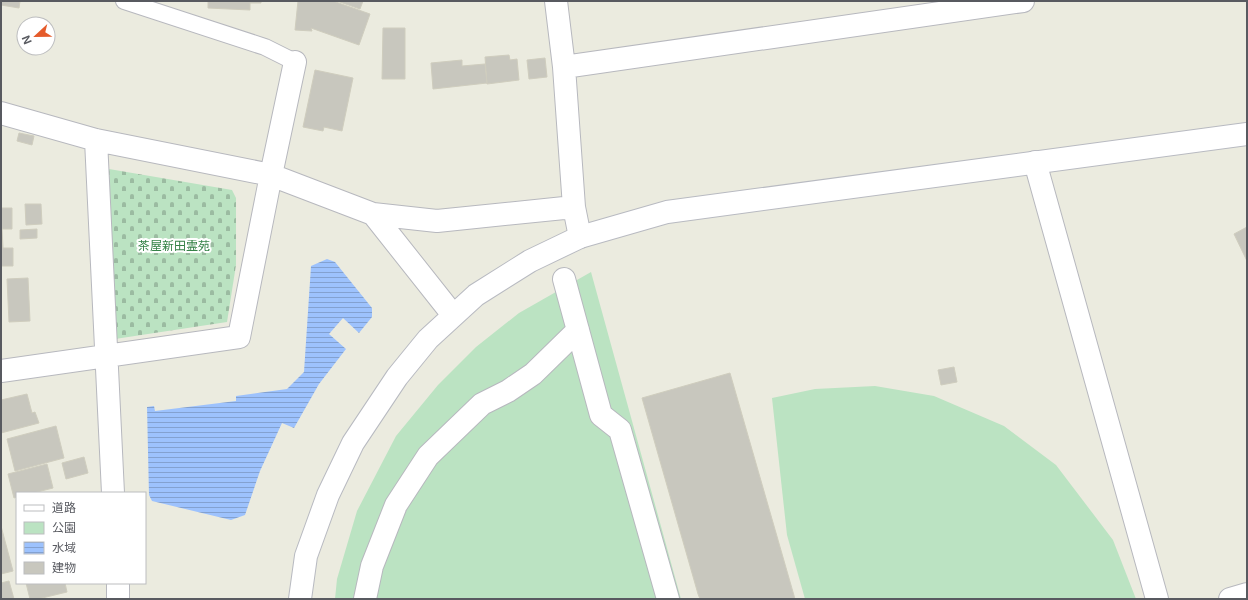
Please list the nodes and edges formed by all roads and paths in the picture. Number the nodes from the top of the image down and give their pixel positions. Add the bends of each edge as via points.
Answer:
1 (124, 1) edge
2 (556, 1) edge
3 (1023, 1) edge
4 (295, 62) joint
5 (564, 67) junction
6 (1, 113) edge
7 (1247, 134) edge
8 (96, 140) junction
9 (1035, 162) junction
10 (271, 175) junction
11 (574, 207) junction
12 (373, 214) junction
13 (580, 237) junction
14 (564, 279) dead end
15 (454, 315) junction
16 (578, 330) junction
17 (106, 357) junction
18 (1, 371) edge
19 (113, 492) edge
20 (118, 584) edge
21 (1247, 594) edge
22 (118, 599) edge
23 (300, 599) edge
24 (365, 599) edge
25 (668, 599) edge
26 (1157, 599) edge
27 (1230, 599) edge

1 - 4 lane via 265,47
2 - 5 street
3 - 5 street
4 - 10 street
5 - 11 street
6 - 8 street
7 - 9 street
8 - 10 street
8 - 17 street
9 - 13 street via 667,212
9 - 26 street
10 - 12 street
10 - 17 street via 240,337
11 - 12 street via 437,221
11 - 13 street
12 - 15 street
13 - 15 street via 530,261 476,295
14 - 16 street
15 - 23 street via 428,338 397,377 353,443 328,495 306,556
16 - 24 street via 533,374 482,404 428,456 396,505 372,566
16 - 25 street via 601,415 620,430
17 - 18 street
17 - 19 street
20 - 22 street
21 - 27 street

